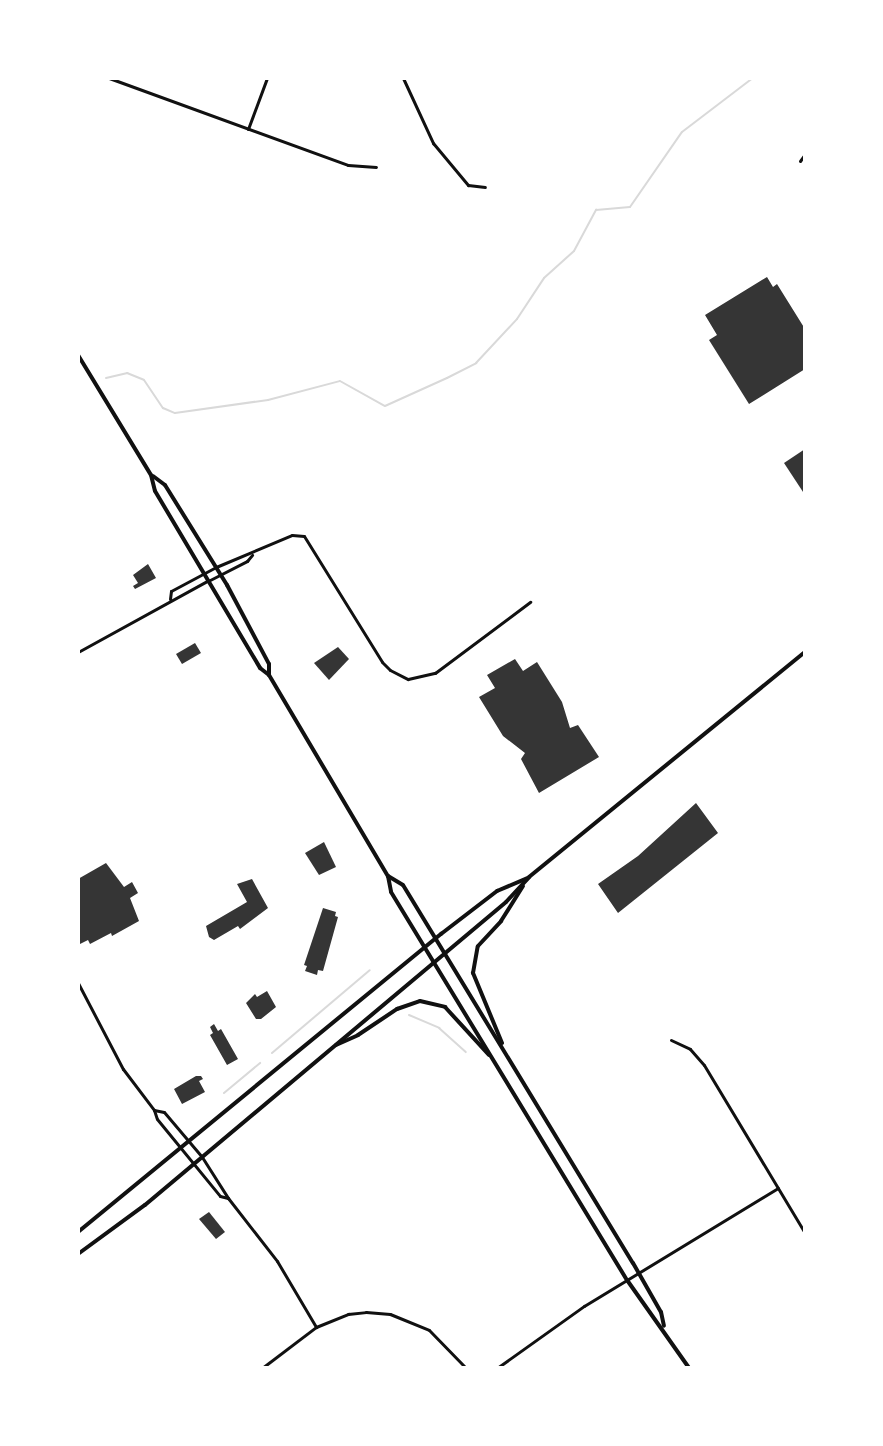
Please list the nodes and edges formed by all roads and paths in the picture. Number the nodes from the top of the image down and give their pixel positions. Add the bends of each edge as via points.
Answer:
1 (109, 78) edge
2 (267, 78) edge
3 (403, 78) edge
4 (248, 129) junction
5 (805, 154) edge
6 (800, 161) dead end
7 (376, 167) dead end
8 (485, 187) dead end
9 (78, 355) edge
10 (151, 475) junction
11 (252, 555) junction
12 (216, 567) junction
13 (205, 572) junction
14 (220, 574) junction
15 (210, 580) junction
16 (170, 599) junction
17 (530, 602) dead end
18 (78, 652) edge
19 (805, 652) edge
20 (269, 675) junction
21 (388, 876) junction
22 (529, 877) junction
23 (435, 940) junction
24 (426, 947) junction
25 (442, 952) junction
26 (434, 959) junction
27 (78, 983) edge
28 (671, 1040) dead end
29 (330, 1047) junction
30 (508, 1057) junction
31 (497, 1064) junction
32 (154, 1110) junction
33 (190, 1142) junction
34 (182, 1148) junction
35 (202, 1157) junction
36 (194, 1164) junction
37 (778, 1188) junction
38 (228, 1198) junction
39 (78, 1232) edge
40 (805, 1233) edge
41 (78, 1254) edge
42 (639, 1273) junction
43 (627, 1280) junction
44 (316, 1327) junction
45 (664, 1329) junction
46 (262, 1368) edge
47 (466, 1368) edge
48 (497, 1368) edge
49 (689, 1368) edge

1 - 4 street
2 - 4 street
3 - 8 street via 433,143 468,185
4 - 7 street via 348,165
5 - 6 street
9 - 10 main road
10 - 12 main road via 165,485
10 - 13 main road via 155,491
11 - 12 street
11 - 14 street
11 - 17 street via 292,535 304,536 382,662 408,679 442,668
12 - 13 street
12 - 14 main road
13 - 15 main road
13 - 16 street via 171,591
14 - 15 street
14 - 20 main road via 269,664
15 - 16 street
15 - 20 main road
16 - 18 street
19 - 22 main road
20 - 21 main road
21 - 23 main road via 403,885
21 - 24 main road via 391,892
22 - 23 main road via 497,891
22 - 25 main road
22 - 30 main road via 478,946 473,973
23 - 24 main road
23 - 25 main road
24 - 26 main road
24 - 33 main road
25 - 26 main road
25 - 30 main road
26 - 29 main road
26 - 31 main road
27 - 32 street via 123,1069
28 - 37 street via 690,1049 704,1065
29 - 31 main road via 420,1001 445,1007
29 - 35 main road
30 - 42 main road
31 - 43 main road
32 - 33 street via 164,1112
32 - 34 street
33 - 34 main road
33 - 35 street
34 - 36 street
34 - 39 main road
35 - 36 main road
35 - 38 street
36 - 38 street via 220,1196
36 - 41 main road
37 - 40 street
37 - 42 street
38 - 44 street via 277,1261
42 - 43 street
42 - 45 main road via 661,1312
43 - 45 main road
43 - 48 street
44 - 46 street
44 - 47 street via 348,1314 390,1314 429,1330
45 - 49 main road

